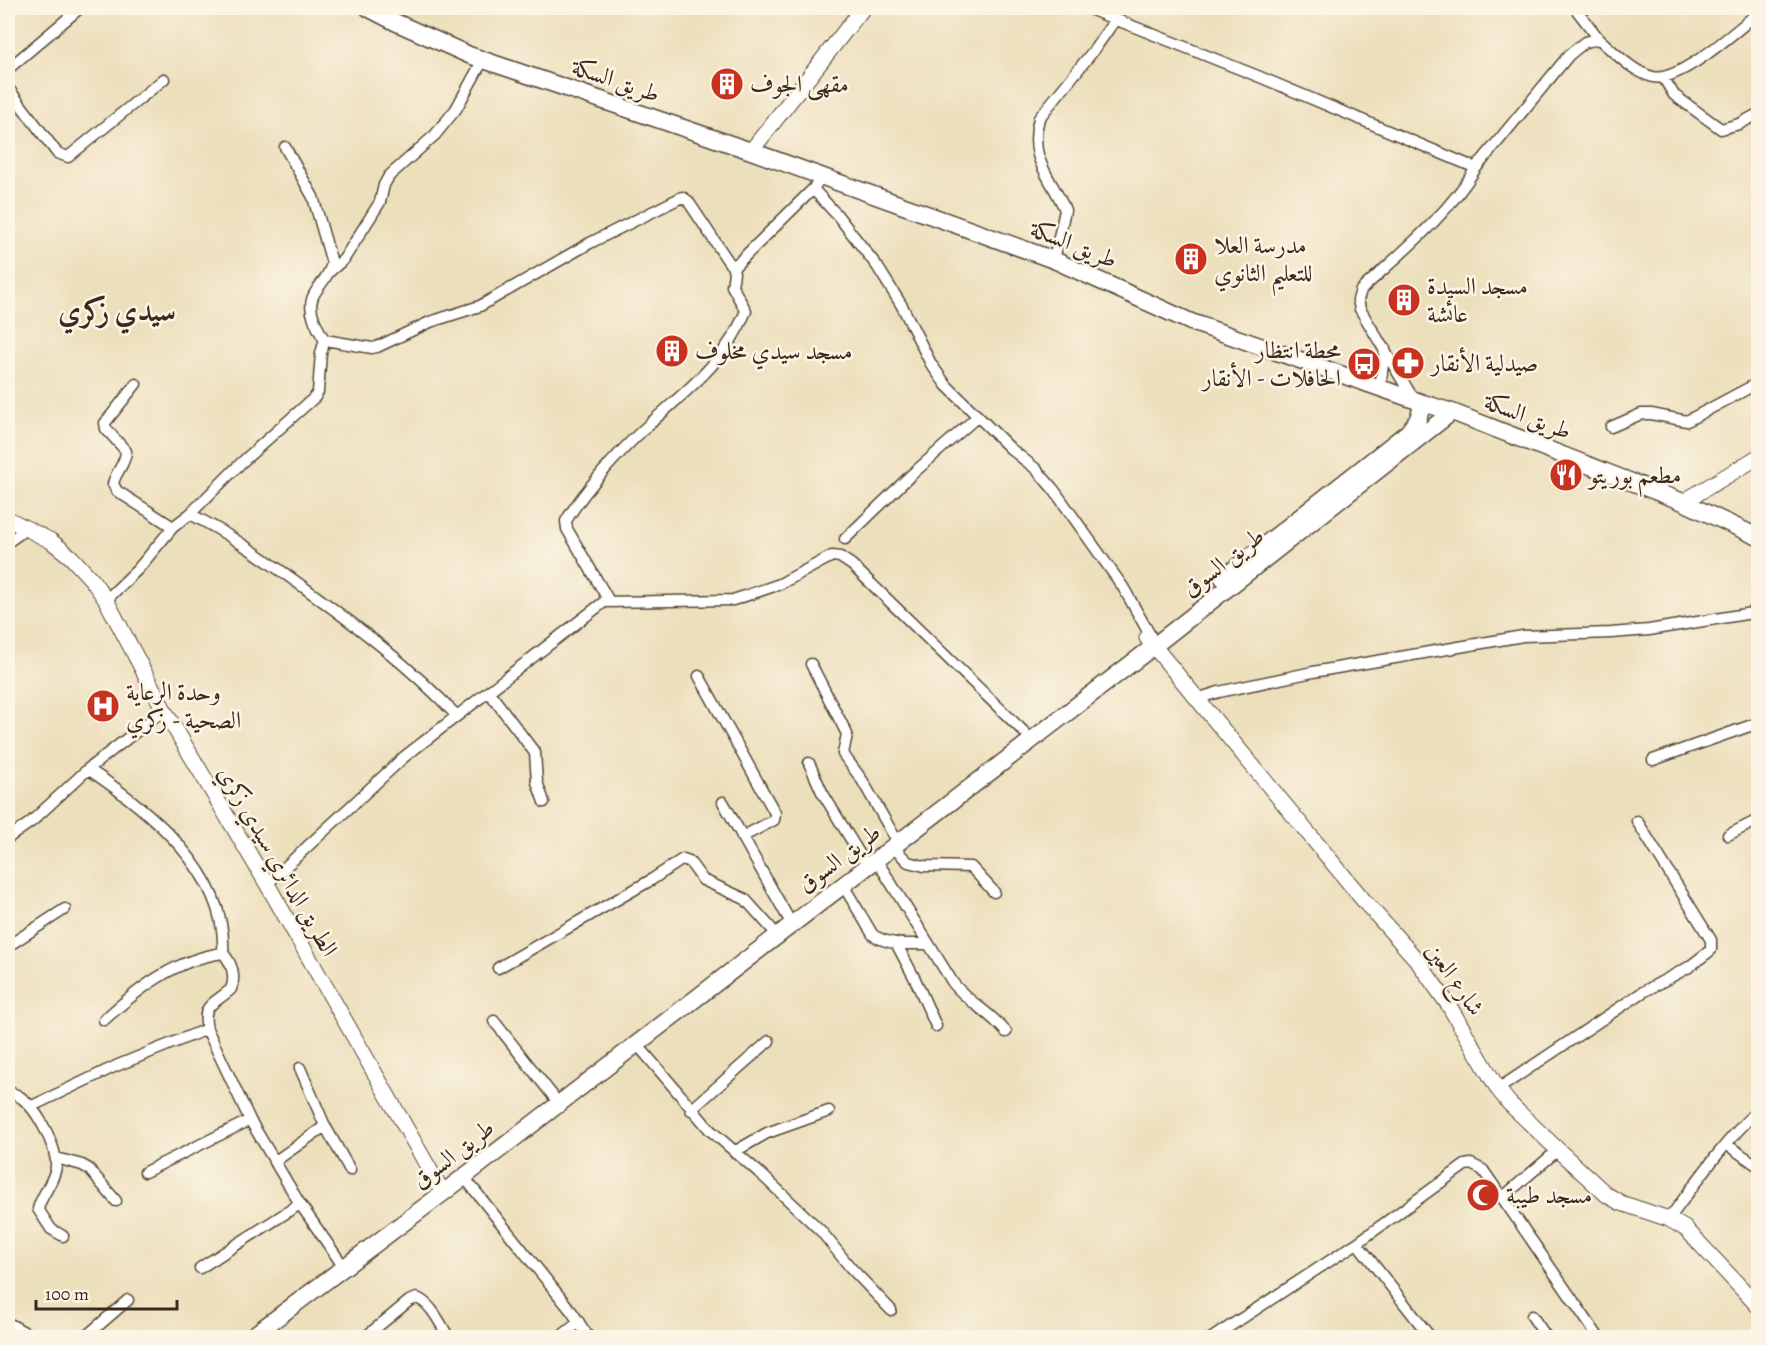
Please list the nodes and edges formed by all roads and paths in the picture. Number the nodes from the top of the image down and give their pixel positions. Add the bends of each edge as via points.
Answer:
1 (80, 8) edge
2 (368, 8) edge
3 (863, 8) edge
4 (1087, 8) edge
5 (1575, 8) edge
6 (1758, 13) edge
7 (1115, 20) junction
8 (1599, 39) junction
9 (483, 60) junction
10 (8, 69) edge
11 (1663, 77) junction
12 (164, 79) dead end
13 (8, 88) edge
14 (1758, 114) edge
15 (285, 147) dead end
16 (751, 151) junction
17 (1476, 168) junction
18 (817, 183) junction
19 (1054, 260) junction
20 (732, 265) junction
21 (328, 272) junction
22 (325, 340) junction
23 (1385, 349) junction
24 (1758, 383) edge
25 (136, 384) dead end
26 (1380, 388) junction
27 (1419, 402) junction
28 (1452, 412) junction
29 (978, 416) junction
30 (1611, 427) dead end
31 (1758, 457) edge
32 (1683, 502) junction
33 (190, 514) junction
34 (8, 519) edge
35 (173, 527) junction
36 (26, 529) junction
37 (1758, 537) edge
38 (845, 539) dead end
39 (8, 542) edge
40 (106, 600) junction
41 (609, 601) junction
42 (1758, 612) edge
43 (1150, 640) junction
44 (811, 664) dead end
45 (699, 676) dead end
46 (489, 692) junction
47 (1196, 699) junction
48 (164, 710) junction
49 (457, 716) junction
50 (1758, 723) edge
51 (1024, 732) junction
52 (1653, 760) dead end
53 (809, 763) dead end
54 (88, 769) junction
55 (544, 802) dead end
56 (723, 802) dead end
57 (1758, 820) edge
58 (1637, 821) dead end
59 (1728, 835) dead end
60 (742, 837) junction
61 (8, 838) edge
62 (893, 840) junction
63 (869, 858) junction
64 (267, 884) junction
65 (843, 885) junction
66 (994, 892) dead end
67 (65, 909) dead end
68 (787, 916) junction
69 (771, 928) junction
70 (896, 944) junction
71 (930, 944) junction
72 (8, 946) edge
73 (223, 953) junction
74 (498, 968) dead end
75 (104, 1020) dead end
76 (494, 1021) dead end
77 (936, 1026) dead end
78 (207, 1029) junction
79 (1006, 1032) dead end
80 (769, 1041) dead end
81 (636, 1043) junction
82 (300, 1068) dead end
83 (1498, 1089) junction
84 (8, 1093) edge
85 (553, 1096) junction
86 (32, 1106) junction
87 (691, 1110) junction
88 (1758, 1110) edge
89 (829, 1111) dead end
90 (250, 1120) junction
91 (325, 1126) junction
92 (1726, 1144) junction
93 (1557, 1150) junction
94 (735, 1152) junction
95 (56, 1158) junction
96 (274, 1162) junction
97 (1758, 1166) edge
98 (350, 1170) dead end
99 (145, 1172) dead end
100 (464, 1177) junction
101 (440, 1189) junction
102 (1503, 1197) junction
103 (116, 1201) dead end
104 (300, 1204) junction
105 (1669, 1219) junction
106 (63, 1236) dead end
107 (1357, 1243) junction
108 (339, 1260) junction
109 (200, 1268) dead end
110 (128, 1300) dead end
111 (1758, 1306) edge
112 (891, 1310) dead end
113 (1532, 1316) dead end
114 (579, 1322) junction
115 (8, 1323) edge
116 (251, 1337) edge
117 (35, 1338) edge
118 (84, 1338) edge
119 (236, 1338) edge
120 (364, 1338) edge
121 (449, 1338) edge
122 (559, 1338) edge
123 (589, 1338) edge
124 (1212, 1338) edge
125 (1431, 1338) edge
126 (1546, 1338) edge
127 (1599, 1338) edge

1 - 10 street
2 - 9 main road, طريق السكة
3 - 16 street
4 - 7 street
5 - 8 street
6 - 11 street via 1703,56 1679,72
7 - 17 street
7 - 19 street via 1039,118 1036,139 1040,165 1065,210
8 - 11 street via 1642,72
8 - 17 street via 1585,42 1569,55
9 - 16 main road, طريق السكة
9 - 21 street via 456,109 435,135 389,176 380,202 344,259
11 - 14 street via 1674,94 1721,129
12 - 13 street via 68,156 57,153
15 - 21 street via 313,197 332,262
16 - 18 main road, طريق السكة
17 - 23 street via 1464,189 1416,240 1361,290 1360,309
18 - 19 main road, طريق السكة
18 - 20 street
18 - 29 street via 877,266 931,364
19 - 26 main road, طريق السكة via 1191,322
20 - 22 street via 682,197 590,243 480,306 430,322 377,347
20 - 41 street via 732,286 746,311 726,347 711,369 644,429 602,474 566,520 567,529
21 - 22 street via 310,299
22 - 33 street via 315,397
23 - 26 street
23 - 27 street
24 - 30 street via 1687,421 1641,414
25 - 35 street via 105,423 126,451 113,484 117,491
26 - 27 main road, طريق السكة
27 - 28 main road, طريق السكة
27 - 43 main road, طريق السوق via 1418,419 1408,432
28 - 32 main road, طريق السكة
28 - 43 main road, طريق السوق
29 - 38 street
29 - 43 street via 1054,490 1123,587
31 - 32 street
32 - 37 main road, طريق السكة
33 - 35 street
33 - 49 street via 226,533 365,631
34 - 36 street, الطريق الدائري سيدي زكري
35 - 40 street
36 - 39 street
36 - 40 street, الطريق الدائري سيدي زكري via 51,541 71,557
40 - 48 street, الطريق الدائري سيدي زكري
41 - 46 street
41 - 51 street via 733,600 780,584 824,559 840,557
42 - 47 street via 1649,630 1523,636 1313,672
43 - 47 street, شارع العين
43 - 51 main road, طريق السوق
43 - 62 main road, طريق السوق via 1030,740
44 - 62 street via 847,734 843,754 871,793
45 - 60 street via 775,813 774,820
46 - 49 street
46 - 55 street via 535,753 537,782
47 - 83 street, شارع العين via 1430,977
48 - 54 street
48 - 64 street, الطريق الدائري سيدي زكري
49 - 64 street via 404,757
50 - 52 street
51 - 62 main road, طريق السوق
53 - 63 street via 831,807
54 - 61 street
54 - 73 street via 157,821 203,876 224,937
56 - 60 street
57 - 59 street
58 - 83 street via 1711,940 1711,950
60 - 68 street
62 - 63 main road, طريق السوق
62 - 66 street via 908,862 971,867
63 - 65 main road, طريق السوق
63 - 68 main road, طريق السوق
63 - 71 street
64 - 101 street, الطريق الدائري سيدي زكري
65 - 70 street via 873,935
65 - 81 main road, طريق السوق
67 - 72 street
68 - 69 main road, طريق السوق
69 - 74 street via 745,899 703,880 683,859
69 - 85 main road, طريق السوق
70 - 71 street
70 - 77 street
71 - 79 street via 965,997 995,1018
73 - 75 street via 189,961 170,971 138,990
73 - 78 street via 230,960 233,984 206,1010
76 - 85 street
78 - 86 street
78 - 90 street
80 - 87 street
81 - 87 street
81 - 100 main road, طريق السوق
82 - 91 street
83 - 93 street, شارع العين
84 - 86 street
85 - 101 main road, طريق السوق
86 - 95 street
87 - 94 street
88 - 92 street
89 - 94 street via 767,1133
90 - 96 street
90 - 99 street
91 - 96 street
91 - 98 street
92 - 97 street
92 - 105 street
93 - 102 street
93 - 105 street, شارع العين via 1614,1199
94 - 112 street via 821,1231
95 - 103 street via 89,1169
95 - 106 street via 56,1169 38,1209 51,1229
96 - 104 street
100 - 101 main road, طريق السوق
100 - 114 street
101 - 108 main road, طريق السوق
101 - 116 main road, طريق السوق
102 - 107 street via 1483,1170 1465,1165
102 - 127 street
104 - 108 street
104 - 109 street
105 - 111 street, شارع العين via 1686,1229
107 - 124 street
107 - 125 street
108 - 119 main road, طريق السوق
110 - 118 street
113 - 126 street
114 - 122 street
114 - 123 street
115 - 117 street
120 - 121 street via 417,1298 429,1308

